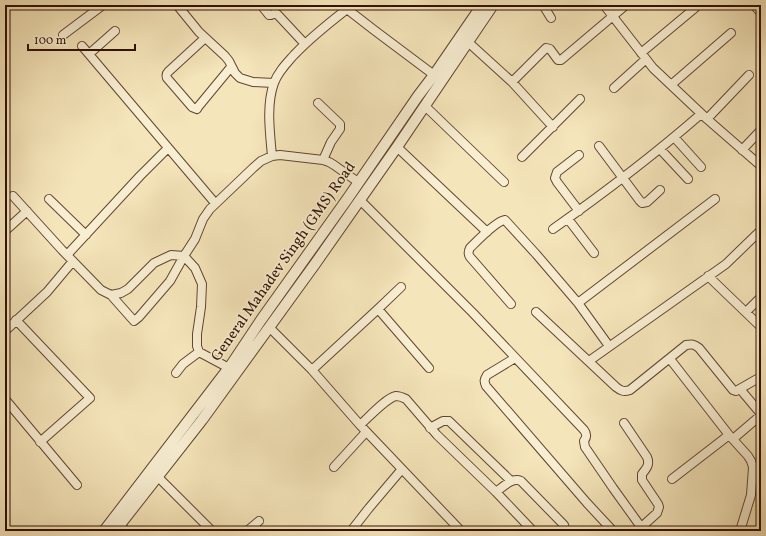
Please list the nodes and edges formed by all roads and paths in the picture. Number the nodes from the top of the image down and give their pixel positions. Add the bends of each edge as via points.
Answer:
1 (103, 5) edge
2 (177, 5) edge
3 (261, 5) edge
4 (482, 5) edge
5 (493, 5) edge
6 (543, 5) edge
7 (604, 5) edge
8 (626, 5) edge
9 (754, 5) edge
10 (347, 7) edge
11 (696, 8) dead end
12 (761, 13) edge
13 (613, 17) junction
14 (551, 18) dead end
15 (115, 31) dead end
16 (731, 33) dead end
17 (63, 35) dead end
18 (206, 38) junction
19 (468, 42) junction
20 (304, 44) junction
21 (82, 46) dead end
22 (89, 54) junction
23 (643, 56) junction
24 (232, 67) junction
25 (434, 75) junction
26 (749, 75) dead end
27 (512, 82) junction
28 (274, 83) junction
29 (671, 85) junction
30 (614, 88) dead end
31 (580, 99) dead end
32 (318, 102) dead end
33 (425, 106) junction
34 (704, 116) junction
35 (553, 126) junction
36 (761, 130) edge
37 (674, 137) junction
38 (599, 146) dead end
39 (397, 147) junction
40 (168, 148) junction
41 (660, 149) junction
42 (742, 150) junction
43 (579, 155) dead end
44 (272, 156) junction
45 (522, 157) dead end
46 (323, 160) junction
47 (761, 166) edge
48 (701, 167) dead end
49 (622, 178) junction
50 (688, 179) dead end
51 (358, 182) junction
52 (504, 182) dead end
53 (660, 190) dead end
54 (13, 196) dead end
55 (49, 198) dead end
56 (715, 199) dead end
57 (360, 200) junction
58 (216, 204) junction
59 (27, 211) junction
60 (578, 211) junction
61 (568, 219) junction
62 (553, 229) dead end
63 (761, 230) edge
64 (5, 231) edge
65 (487, 232) junction
66 (86, 235) junction
67 (594, 253) dead end
68 (184, 256) junction
69 (70, 258) junction
70 (708, 276) junction
71 (401, 287) dead end
72 (111, 295) junction
73 (761, 297) edge
74 (511, 304) dead end
75 (578, 304) junction
76 (378, 309) junction
77 (536, 312) dead end
78 (746, 312) junction
79 (16, 320) junction
80 (270, 327) junction
81 (761, 327) edge
82 (5, 331) edge
83 (609, 346) junction
84 (199, 352) junction
85 (515, 358) junction
86 (670, 359) junction
87 (588, 361) junction
88 (229, 368) junction
89 (429, 368) dead end
90 (312, 370) junction
91 (176, 373) dead end
92 (757, 379) dead end
93 (740, 389) junction
94 (5, 399) edge
95 (761, 415) edge
96 (624, 423) dead end
97 (360, 425) junction
98 (430, 428) junction
99 (366, 432) junction
100 (731, 437) junction
101 (40, 442) junction
102 (334, 467) dead end
103 (402, 469) junction
104 (158, 477) junction
105 (672, 479) dead end
106 (511, 482) junction
107 (77, 485) dead end
108 (496, 492) junction
109 (259, 521) dead end
110 (121, 529) edge
111 (639, 529) edge
112 (104, 531) edge
113 (212, 531) edge
114 (247, 531) edge
115 (351, 531) edge
116 (461, 531) edge
117 (533, 531) edge
118 (564, 531) edge
119 (613, 531) edge
120 (740, 531) edge

1 - 17 street
2 - 18 street
3 - 20 street via 269,15 277,14
4 - 25 street, General Mahadev Singh (GMS) Road
5 - 19 street
6 - 14 street
7 - 13 street
8 - 13 street
9 - 12 street
10 - 20 street
10 - 25 street
11 - 23 street
13 - 23 street
13 - 27 street via 561,60 546,48
15 - 22 street
16 - 29 street
18 - 24 street via 225,56
18 - 24 street via 166,74 192,107 197,109
19 - 27 street
19 - 33 street
20 - 28 street via 284,66
21 - 22 street
22 - 40 street
23 - 29 street
23 - 30 street
24 - 28 street via 244,80
25 - 51 street, General Mahadev Singh (GMS) Road
26 - 34 street
27 - 35 street
28 - 44 street via 269,117
29 - 34 street
31 - 35 street
32 - 46 street via 341,126
33 - 39 street
33 - 52 street
34 - 37 street
34 - 42 street
35 - 45 street
36 - 42 street
37 - 41 street
37 - 48 street
38 - 49 street
39 - 57 street
39 - 65 street
40 - 58 street
40 - 66 street
41 - 49 street
41 - 50 street
42 - 47 street
43 - 60 street via 557,172 555,178
44 - 46 street
44 - 58 street via 261,161
46 - 51 street
49 - 53 street via 642,203 647,202
49 - 60 street
51 - 88 street, General Mahadev Singh (GMS) Road
54 - 59 street
55 - 66 street
56 - 75 street
57 - 80 street
57 - 85 street
58 - 68 street via 203,219 195,239
59 - 64 street
59 - 69 street
60 - 61 street
61 - 62 street
61 - 67 street
63 - 70 street via 726,264
65 - 74 street via 470,248 470,257
65 - 75 street via 501,220 505,220
66 - 69 street
68 - 72 street via 171,255 154,263 128,289
68 - 72 street via 170,281 134,321
68 - 84 street via 195,268 202,284 197,334
69 - 72 street via 102,290
69 - 79 street via 47,292
70 - 78 street
70 - 83 street
71 - 76 street
73 - 78 street
75 - 83 street
76 - 89 street
76 - 90 street
77 - 87 street
78 - 81 street
79 - 82 street
79 - 101 street via 90,398
80 - 90 street
80 - 104 street
83 - 87 street
84 - 88 street
84 - 91 street
85 - 111 street via 584,430 584,447
85 - 119 street via 487,375 484,379 486,386
86 - 87 street via 626,391 621,391
86 - 93 street via 686,345 695,345 730,388
86 - 100 street
88 - 112 street, General Mahadev Singh (GMS) Road
90 - 97 street
92 - 93 street
93 - 95 street
94 - 101 street
95 - 100 street
96 - 111 street via 649,461 642,474 642,480 659,507 657,513
97 - 98 street via 388,400 400,396 406,399
97 - 99 street
98 - 106 street via 443,421 449,421
98 - 108 street
99 - 102 street
99 - 103 street
100 - 105 street
100 - 120 street via 748,456 753,467 751,495
101 - 107 street
103 - 115 street
103 - 116 street
104 - 110 street
104 - 113 street
106 - 108 street
106 - 118 street via 517,479 521,481 564,525
108 - 117 street
109 - 114 street

